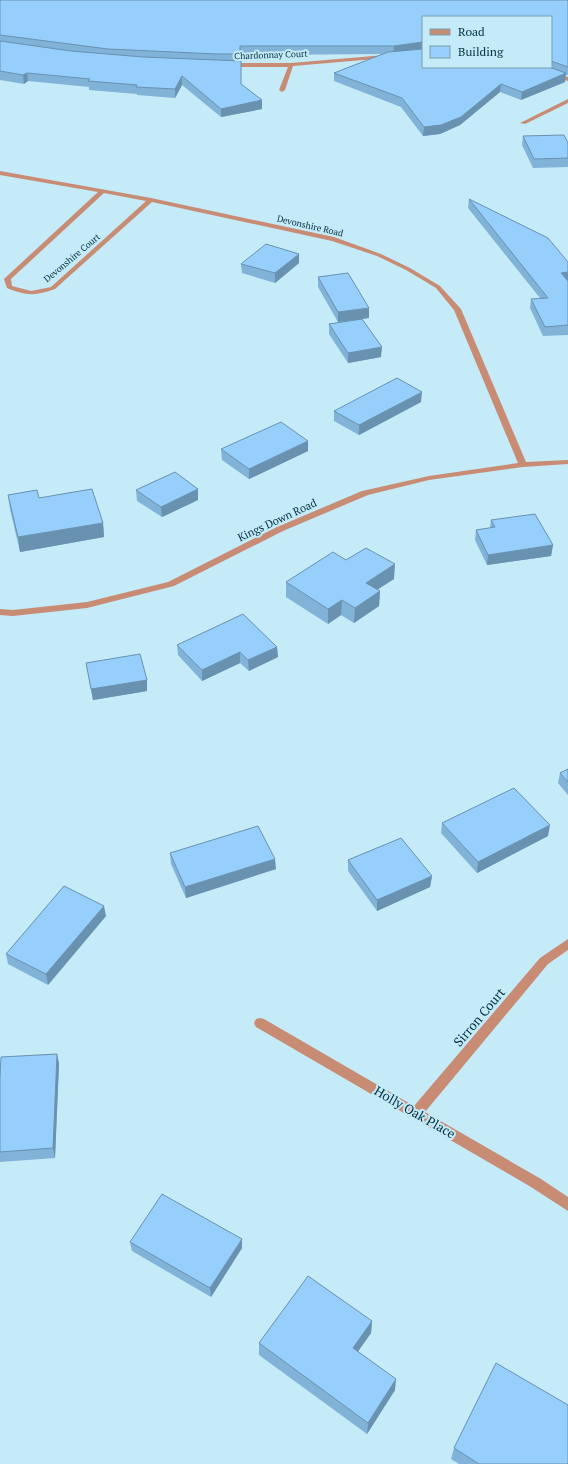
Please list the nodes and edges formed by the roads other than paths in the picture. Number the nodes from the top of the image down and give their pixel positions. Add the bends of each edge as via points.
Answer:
1 (392, 57) edge
2 (220, 65) edge
3 (291, 65) junction
4 (536, 68) edge
5 (568, 80) edge
6 (282, 90) dead end
7 (568, 101) edge
8 (523, 123) dead end
9 (0, 173) edge
10 (103, 191) junction
11 (151, 200) junction
12 (568, 462) edge
13 (523, 465) junction
14 (0, 612) edge
15 (568, 944) edge
16 (260, 1023) dead end
17 (416, 1113) junction
18 (568, 1205) edge

1 - 3 street, Chardonnay Court
2 - 3 street, Chardonnay Court
3 - 6 street
4 - 5 street
7 - 8 street
9 - 10 street, Devonshire Road
10 - 11 street, Devonshire Road
10 - 11 street, Devonshire Court via 7,279 9,287 26,294 53,288
11 - 13 street, Devonshire Road via 334,239 379,255 438,286 456,310
12 - 13 street, Kings Down Road
13 - 14 street, Kings Down Road via 429,478 365,493 280,529 171,584 87,605
15 - 17 street, Sirron Court via 544,961
16 - 17 street, Holly Oak Place
17 - 18 street, Holly Oak Place via 536,1183

